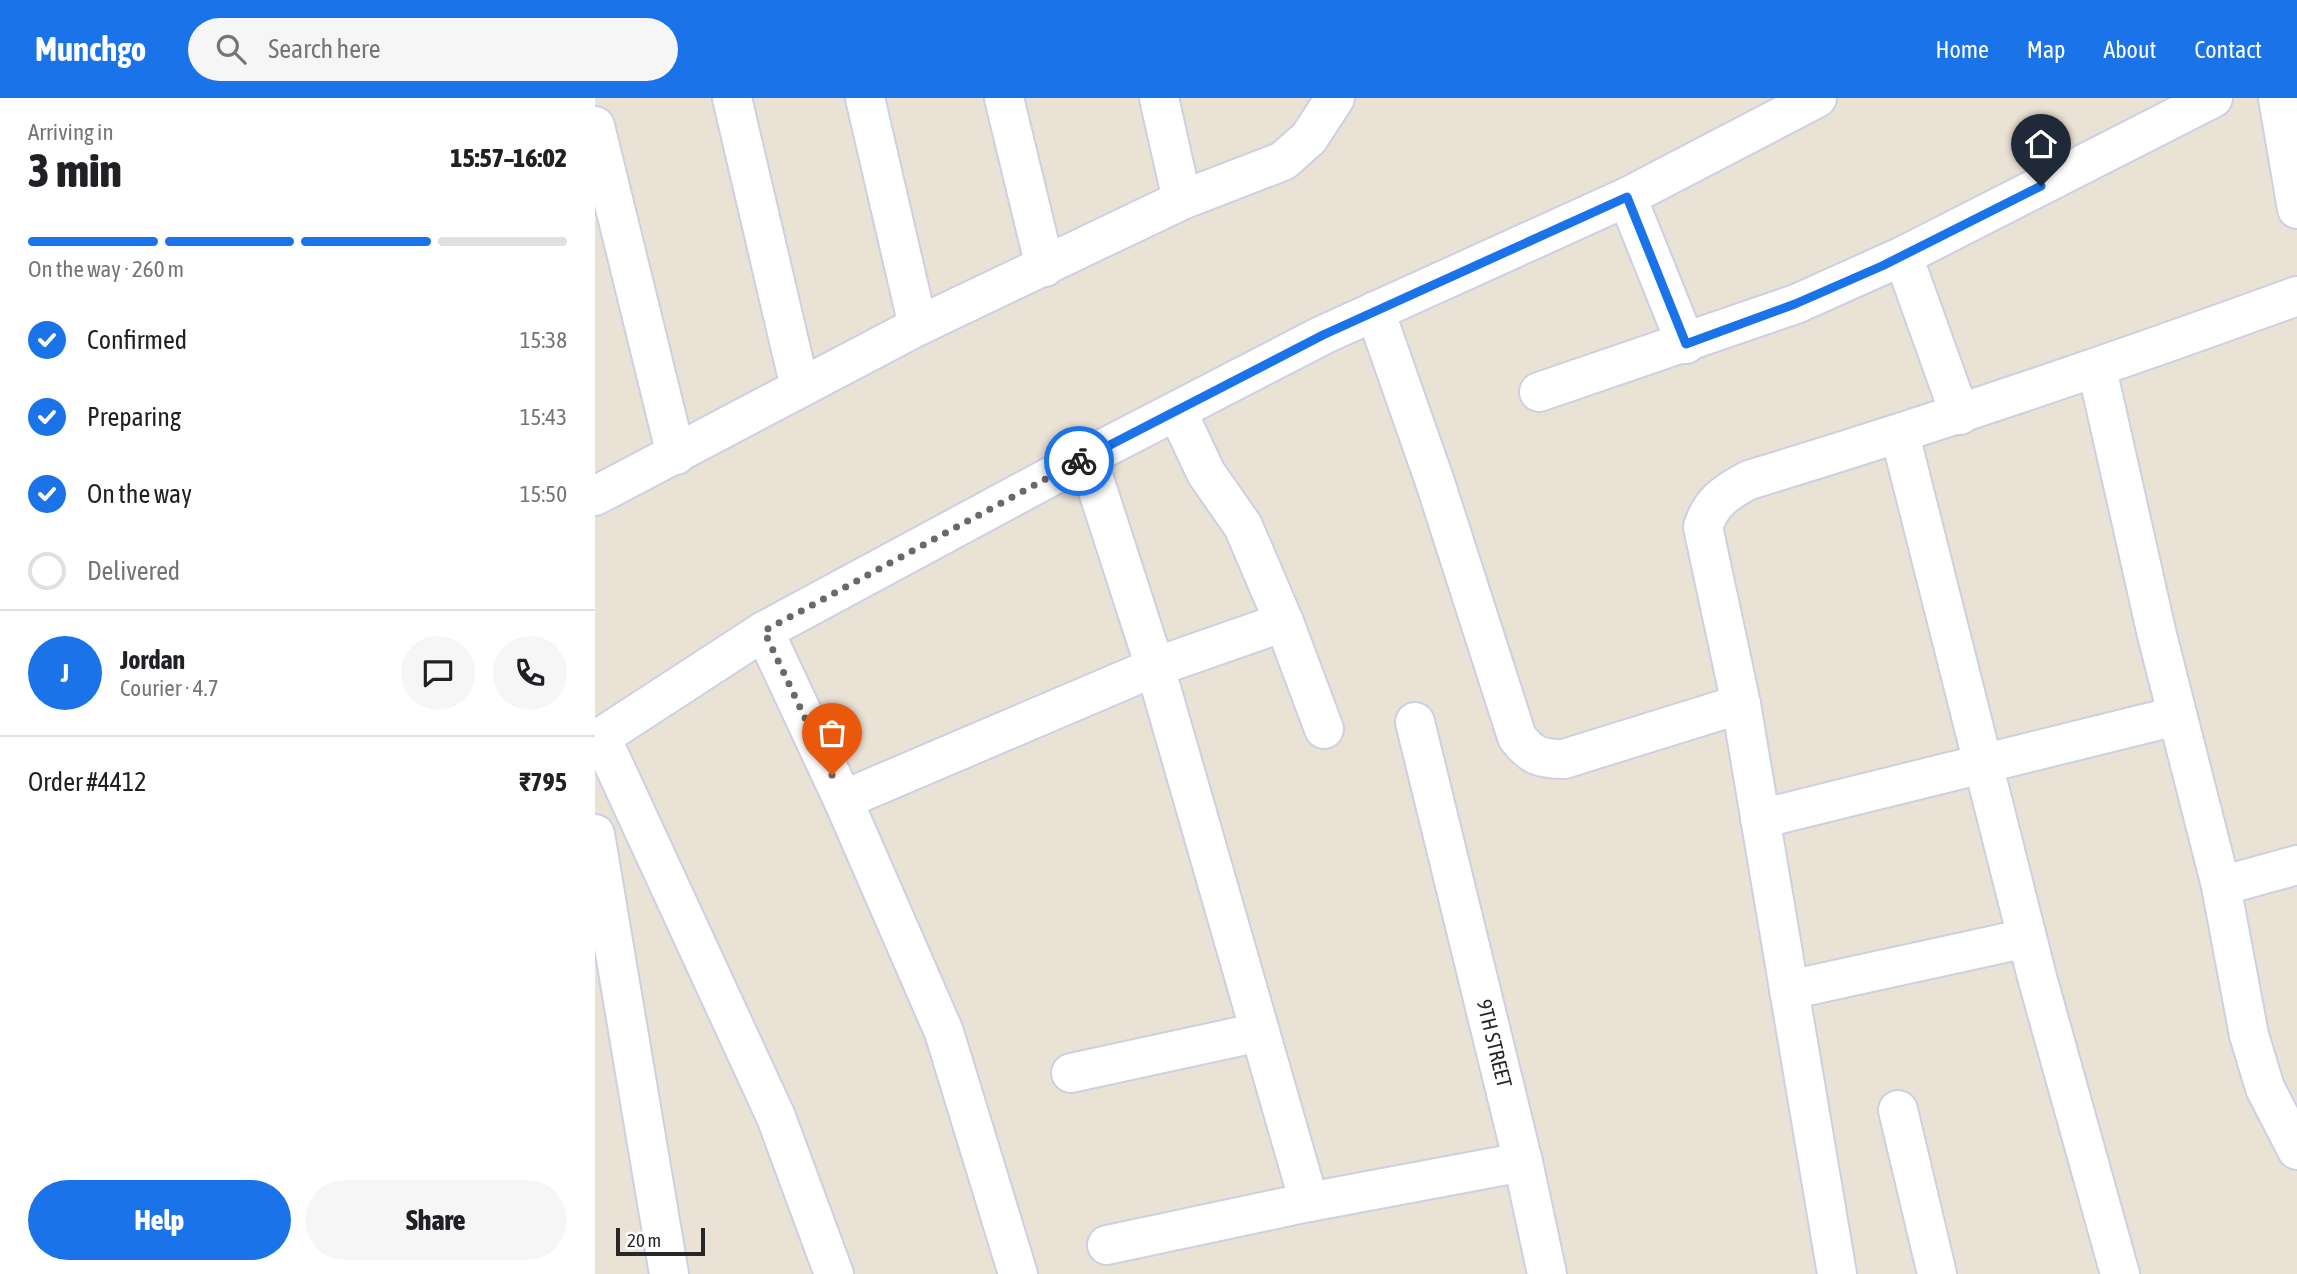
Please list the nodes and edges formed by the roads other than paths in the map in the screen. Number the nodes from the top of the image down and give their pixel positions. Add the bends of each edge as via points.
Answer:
1 (732, 98) edge
2 (865, 98) edge
3 (1004, 98) edge
4 (1159, 98) edge
5 (1299, 98) edge
6 (1335, 98) edge
7 (1817, 98) edge
8 (2213, 98) edge
9 (2278, 98) edge
10 (595, 126) edge
11 (1309, 138) junction
12 (1627, 197) junction
13 (1182, 200) junction
14 (2297, 209) edge
15 (1903, 256) junction
16 (1045, 267) junction
17 (2297, 296) edge
18 (1375, 311) junction
19 (918, 326) junction
20 (1686, 344) junction
21 (2097, 369) junction
22 (800, 388) junction
23 (1539, 391) dead end
24 (1177, 411) junction
25 (1960, 415) junction
26 (1900, 435) junction
27 (676, 455) junction
28 (1087, 457) junction
29 (595, 496) edge
30 (1284, 622) junction
31 (764, 631) junction
32 (1155, 667) junction
33 (1741, 704) junction
34 (2176, 716) junction
35 (1415, 722) dead end
36 (1324, 729) dead end
37 (598, 739) edge
38 (1983, 764) junction
39 (843, 800) junction
40 (1760, 819) junction
41 (595, 834) edge
42 (2297, 865) edge
43 (2221, 886) junction
44 (2027, 938) junction
45 (606, 981) edge
46 (1789, 990) junction
47 (1260, 1032) junction
48 (1070, 1073) dead end
49 (1898, 1110) dead end
50 (2297, 1150) edge
51 (1523, 1162) junction
52 (1308, 1202) junction
53 (1107, 1245) dead end
54 (669, 1274) edge
55 (834, 1274) edge
56 (1018, 1274) edge
57 (1547, 1274) edge
58 (1837, 1274) edge
59 (1937, 1274) edge
60 (2120, 1274) edge

1 - 22 street
2 - 19 street
3 - 16 street
4 - 13 street
5 - 11 street
6 - 11 street
7 - 12 street
8 - 15 street
9 - 14 street
10 - 27 street
11 - 13 street via 1283,161
12 - 18 street
12 - 20 street
13 - 16 street
15 - 20 street via 1795,304
15 - 25 street
16 - 19 street
17 - 21 street
18 - 24 street
18 - 33 street via 1517,737 1529,753 1564,759
19 - 22 street
20 - 23 street
21 - 25 street
21 - 34 street
22 - 27 street
24 - 28 street
24 - 30 street via 1206,473 1243,526
25 - 26 street
26 - 33 street via 1749,480 1709,507 1703,527
26 - 38 street
27 - 29 street
28 - 31 street
28 - 32 street
30 - 32 street
30 - 36 street
31 - 37 street
31 - 39 street
32 - 39 street
32 - 47 street
33 - 40 street
34 - 38 street
34 - 43 street
35 - 51 street, 9TH STREET
37 - 55 street via 776,1117
38 - 40 street
38 - 44 street
39 - 56 street via 944,1032
40 - 46 street
41 - 45 street
42 - 43 street
43 - 50 street via 2249,1035 2265,1088
44 - 46 street
44 - 60 street
45 - 54 street
46 - 58 street
47 - 48 street
47 - 52 street
49 - 59 street
51 - 52 street
51 - 57 street, 9TH STREET
52 - 53 street

